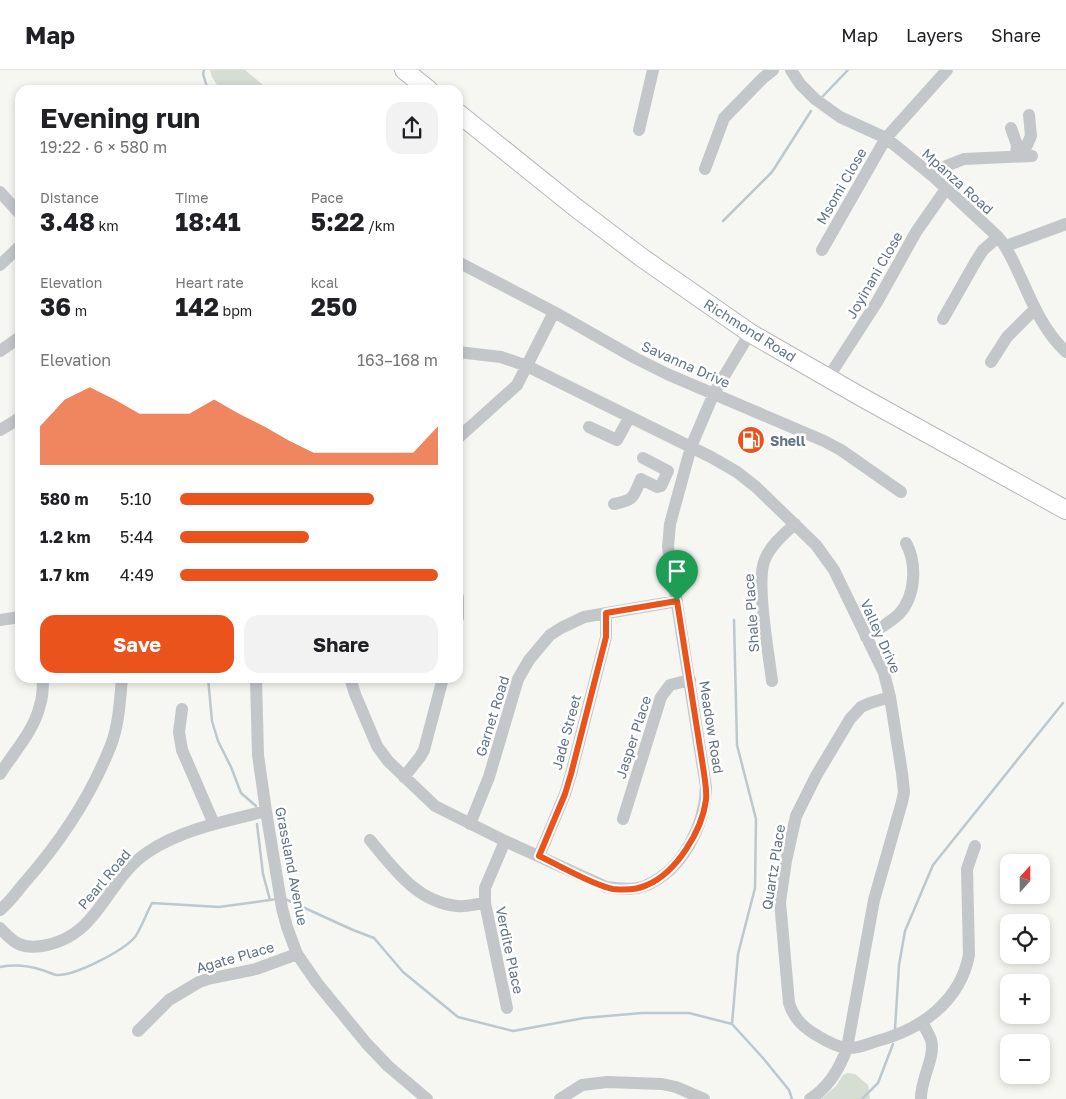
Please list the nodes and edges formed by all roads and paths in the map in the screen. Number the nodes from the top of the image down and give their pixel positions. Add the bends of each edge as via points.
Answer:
1 (404, 70) edge
2 (653, 70) edge
3 (773, 70) edge
4 (790, 70) edge
5 (947, 70) edge
6 (423, 85) edge
7 (1029, 114) dead end
8 (463, 117) edge
9 (1011, 128) dead end
10 (639, 130) dead end
11 (886, 138) junction
12 (1023, 156) junction
13 (705, 169) dead end
14 (934, 177) junction
15 (946, 189) junction
16 (0, 192) edge
17 (15, 208) edge
18 (1066, 224) edge
19 (1002, 242) junction
20 (822, 250) dead end
21 (15, 251) edge
22 (0, 265) edge
23 (463, 265) edge
24 (1035, 309) junction
25 (554, 312) junction
26 (944, 319) dead end
27 (750, 332) junction
28 (15, 340) edge
29 (0, 351) edge
30 (1066, 352) edge
31 (463, 353) edge
32 (992, 362) dead end
33 (528, 366) junction
34 (828, 378) junction
35 (714, 393) junction
36 (628, 418) junction
37 (15, 421) edge
38 (589, 427) dead end
39 (0, 430) edge
40 (463, 434) edge
41 (691, 447) junction
42 (643, 458) dead end
43 (901, 492) dead end
44 (614, 504) dead end
45 (1066, 510) edge
46 (795, 524) junction
47 (906, 543) dead end
48 (677, 601) junction
49 (606, 613) junction
50 (15, 618) edge
51 (0, 620) edge
52 (866, 636) junction
53 (690, 680) junction
54 (772, 681) dead end
55 (43, 683) edge
56 (121, 683) edge
57 (256, 683) edge
58 (352, 683) edge
59 (442, 683) edge
60 (890, 697) junction
61 (182, 709) dead end
62 (1, 769) edge
63 (404, 777) junction
64 (266, 811) junction
65 (623, 819) dead end
66 (214, 824) junction
67 (470, 824) junction
68 (370, 840) dead end
69 (505, 841) junction
70 (975, 846) dead end
71 (539, 856) junction
72 (484, 903) junction
73 (0, 910) edge
74 (0, 928) edge
75 (297, 954) junction
76 (507, 1008) dead end
77 (922, 1022) junction
78 (138, 1031) dead end
79 (847, 1048) junction
80 (427, 1099) edge
81 (560, 1099) edge
82 (704, 1099) edge
83 (810, 1099) edge
84 (921, 1099) edge

1 - 6 highway
2 - 10 street
3 - 13 street via 724,118
4 - 11 street, Mpanza Road via 821,104 840,117
5 - 11 street, Msomi Close
7 - 12 street via 1031,136
8 - 27 highway, Richmond Road via 634,252
9 - 12 street
11 - 14 street, Mpanza Road
11 - 20 street, Msomi Close
12 - 14 street via 957,161
14 - 15 street, Mpanza Road
15 - 19 street, Mpanza Road
15 - 34 street, Joyinani Close via 916,232 877,302
16 - 17 street
18 - 19 street
19 - 24 street, Mpanza Road
19 - 26 street via 983,250
21 - 22 street
23 - 25 street, Savanna Drive
24 - 30 street, Mpanza Road
24 - 32 street via 1007,337
25 - 33 street
25 - 35 street, Savanna Drive via 667,374
27 - 34 highway, Richmond Road
27 - 35 street, Meadow Road
28 - 29 street
31 - 33 street via 501,357
33 - 36 street, Valley Drive
33 - 40 street via 517,385
34 - 45 highway, Richmond Road
35 - 41 street, Meadow Road
35 - 43 street, Savanna Drive via 841,450
36 - 38 street via 617,440
36 - 41 street, Valley Drive
37 - 39 street
41 - 46 street, Valley Drive via 736,472
41 - 48 street, Meadow Road via 668,535
42 - 44 street via 668,471 661,486 642,479 629,501
46 - 52 street, Valley Drive via 834,570
46 - 54 street, Shale Place via 771,548 760,577
47 - 52 street via 913,562 908,600 898,615
48 - 49 street, Garnet Road
48 - 53 street, Meadow Road
49 - 67 street, Garnet Road via 584,617 550,635 525,665 513,693 489,777
49 - 71 street, Jade Street via 606,637 571,774
50 - 51 street
52 - 60 street, Valley Drive via 884,673
53 - 65 street, Jasper Place via 670,685 661,697
53 - 71 street, Meadow Road via 706,801 697,828 666,874 646,886 614,889
55 - 62 street via 38,714 27,736
56 - 73 street via 115,731 93,784 70,824
57 - 64 street, Grassland Avenue via 258,755
58 - 63 street, Meadow Road via 377,746
59 - 63 street via 424,750
60 - 79 street, Valley Drive via 902,773 902,802 874,900
60 - 79 street, Quartz Place via 870,702 854,713 816,776 796,816 780,902 791,1011 809,1031
61 - 66 street via 179,732 182,750
63 - 67 street, Meadow Road via 435,806
64 - 66 street, Pearl Road
64 - 75 street, Grassland Avenue via 282,908
66 - 74 street, Pearl Road via 164,843 137,860 96,914 78,933 65,940 32,948 11,940
67 - 69 street, Meadow Road
68 - 72 street via 398,874 427,897 458,906
69 - 71 street, Meadow Road
69 - 72 street, Verdite Place via 485,888
70 - 77 street via 967,869 967,964 948,1000
72 - 76 street, Verdite Place
75 - 78 street, Agate Place via 256,969 199,982 169,1000
75 - 80 street, Grassland Avenue via 367,1044
77 - 79 street via 894,1037
77 - 84 street via 932,1045
79 - 83 street, Valley Drive via 835,1075
81 - 82 street via 582,1085 607,1082 662,1084

